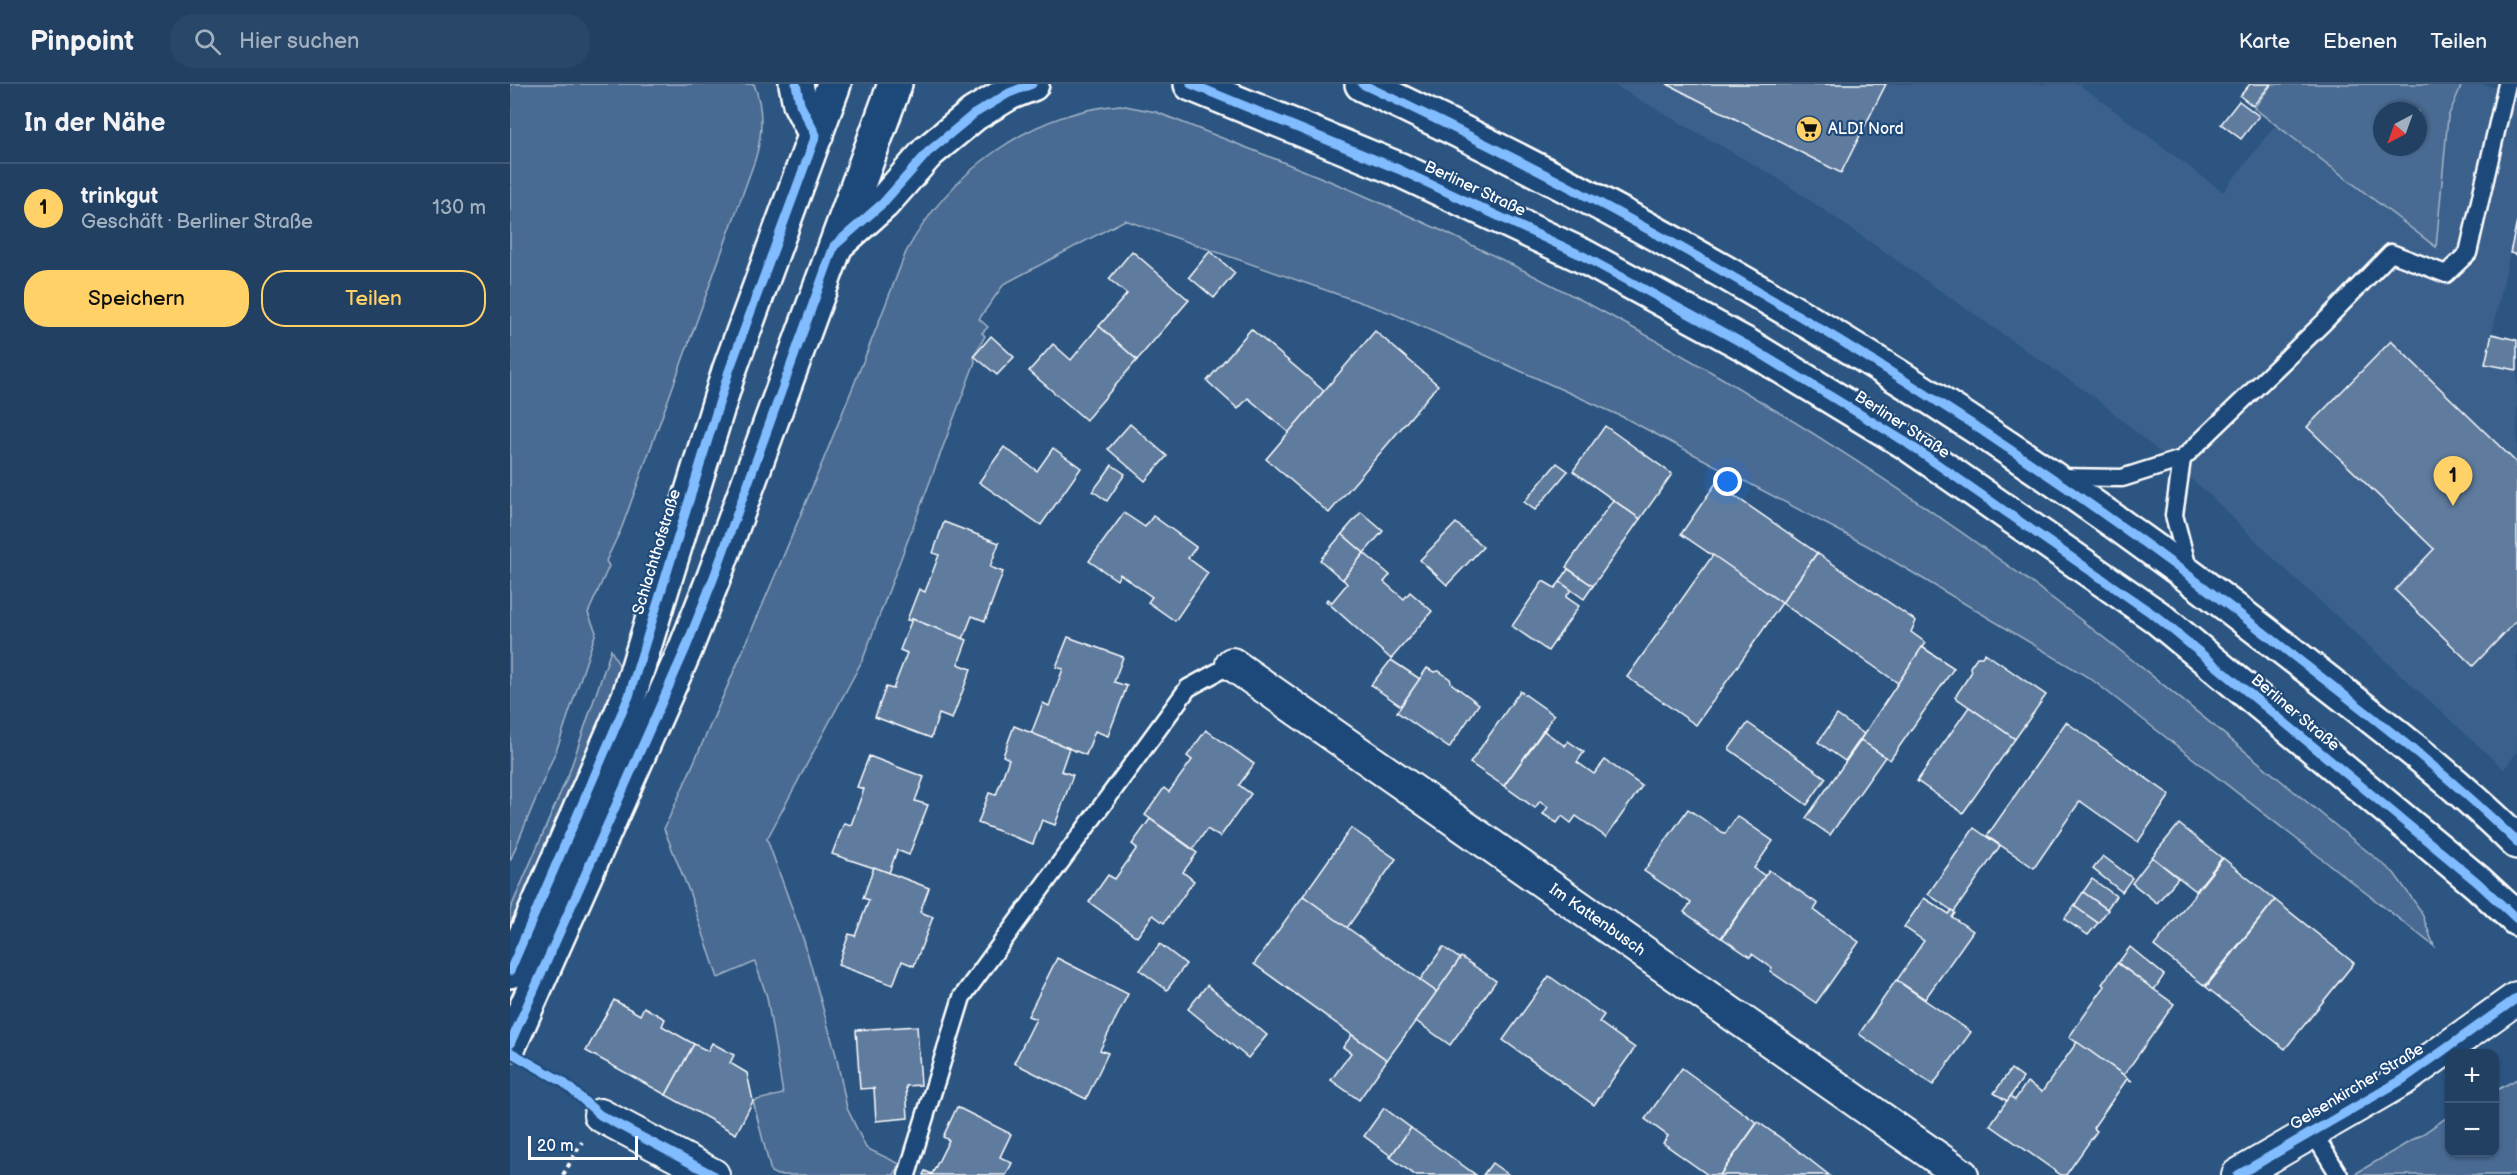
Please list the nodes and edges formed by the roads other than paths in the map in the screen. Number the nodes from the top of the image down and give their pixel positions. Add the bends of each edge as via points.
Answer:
1 (796, 84) edge
2 (834, 84) edge
3 (895, 84) edge
4 (1032, 84) edge
5 (1191, 84) edge
6 (1362, 84) edge
7 (2507, 84) edge
8 (816, 135) junction
9 (834, 246) junction
10 (2182, 459) junction
11 (2054, 477) junction
12 (2190, 574) junction
13 (1232, 664) joint
14 (2517, 842) edge
15 (2517, 919) edge
16 (510, 971) edge
17 (2517, 998) edge
18 (510, 1044) edge
19 (600, 1115) dead end
20 (2312, 1131) junction
21 (713, 1175) edge
22 (907, 1175) edge
23 (1962, 1175) edge
24 (2238, 1175) edge
25 (2339, 1175) edge

1 - 8 main road
2 - 8 main road, Schlachthofstraße
3 - 9 main road
4 - 9 main road via 974,114 928,152 883,203
5 - 15 main road, Berliner Straße via 1398,169 1583,256 1748,346 1904,441 2157,618
6 - 11 main road via 1554,179 1731,276 1869,358
7 - 10 lane via 2468,253 2446,274 2391,253
8 - 16 main road, Schlachthofstraße via 729,371 629,696
9 - 18 main road via 685,650
10 - 11 lane via 2122,478
10 - 12 lane via 2174,515
11 - 12 main road
12 - 14 main road via 2433,765
13 - 22 lane via 1188,688 962,997
13 - 23 street, Im Kattenbusch
17 - 20 street, Gelsenkircher Straße via 2402,1080
19 - 21 street
20 - 24 street, Gelsenkircher Straße
20 - 25 lane

